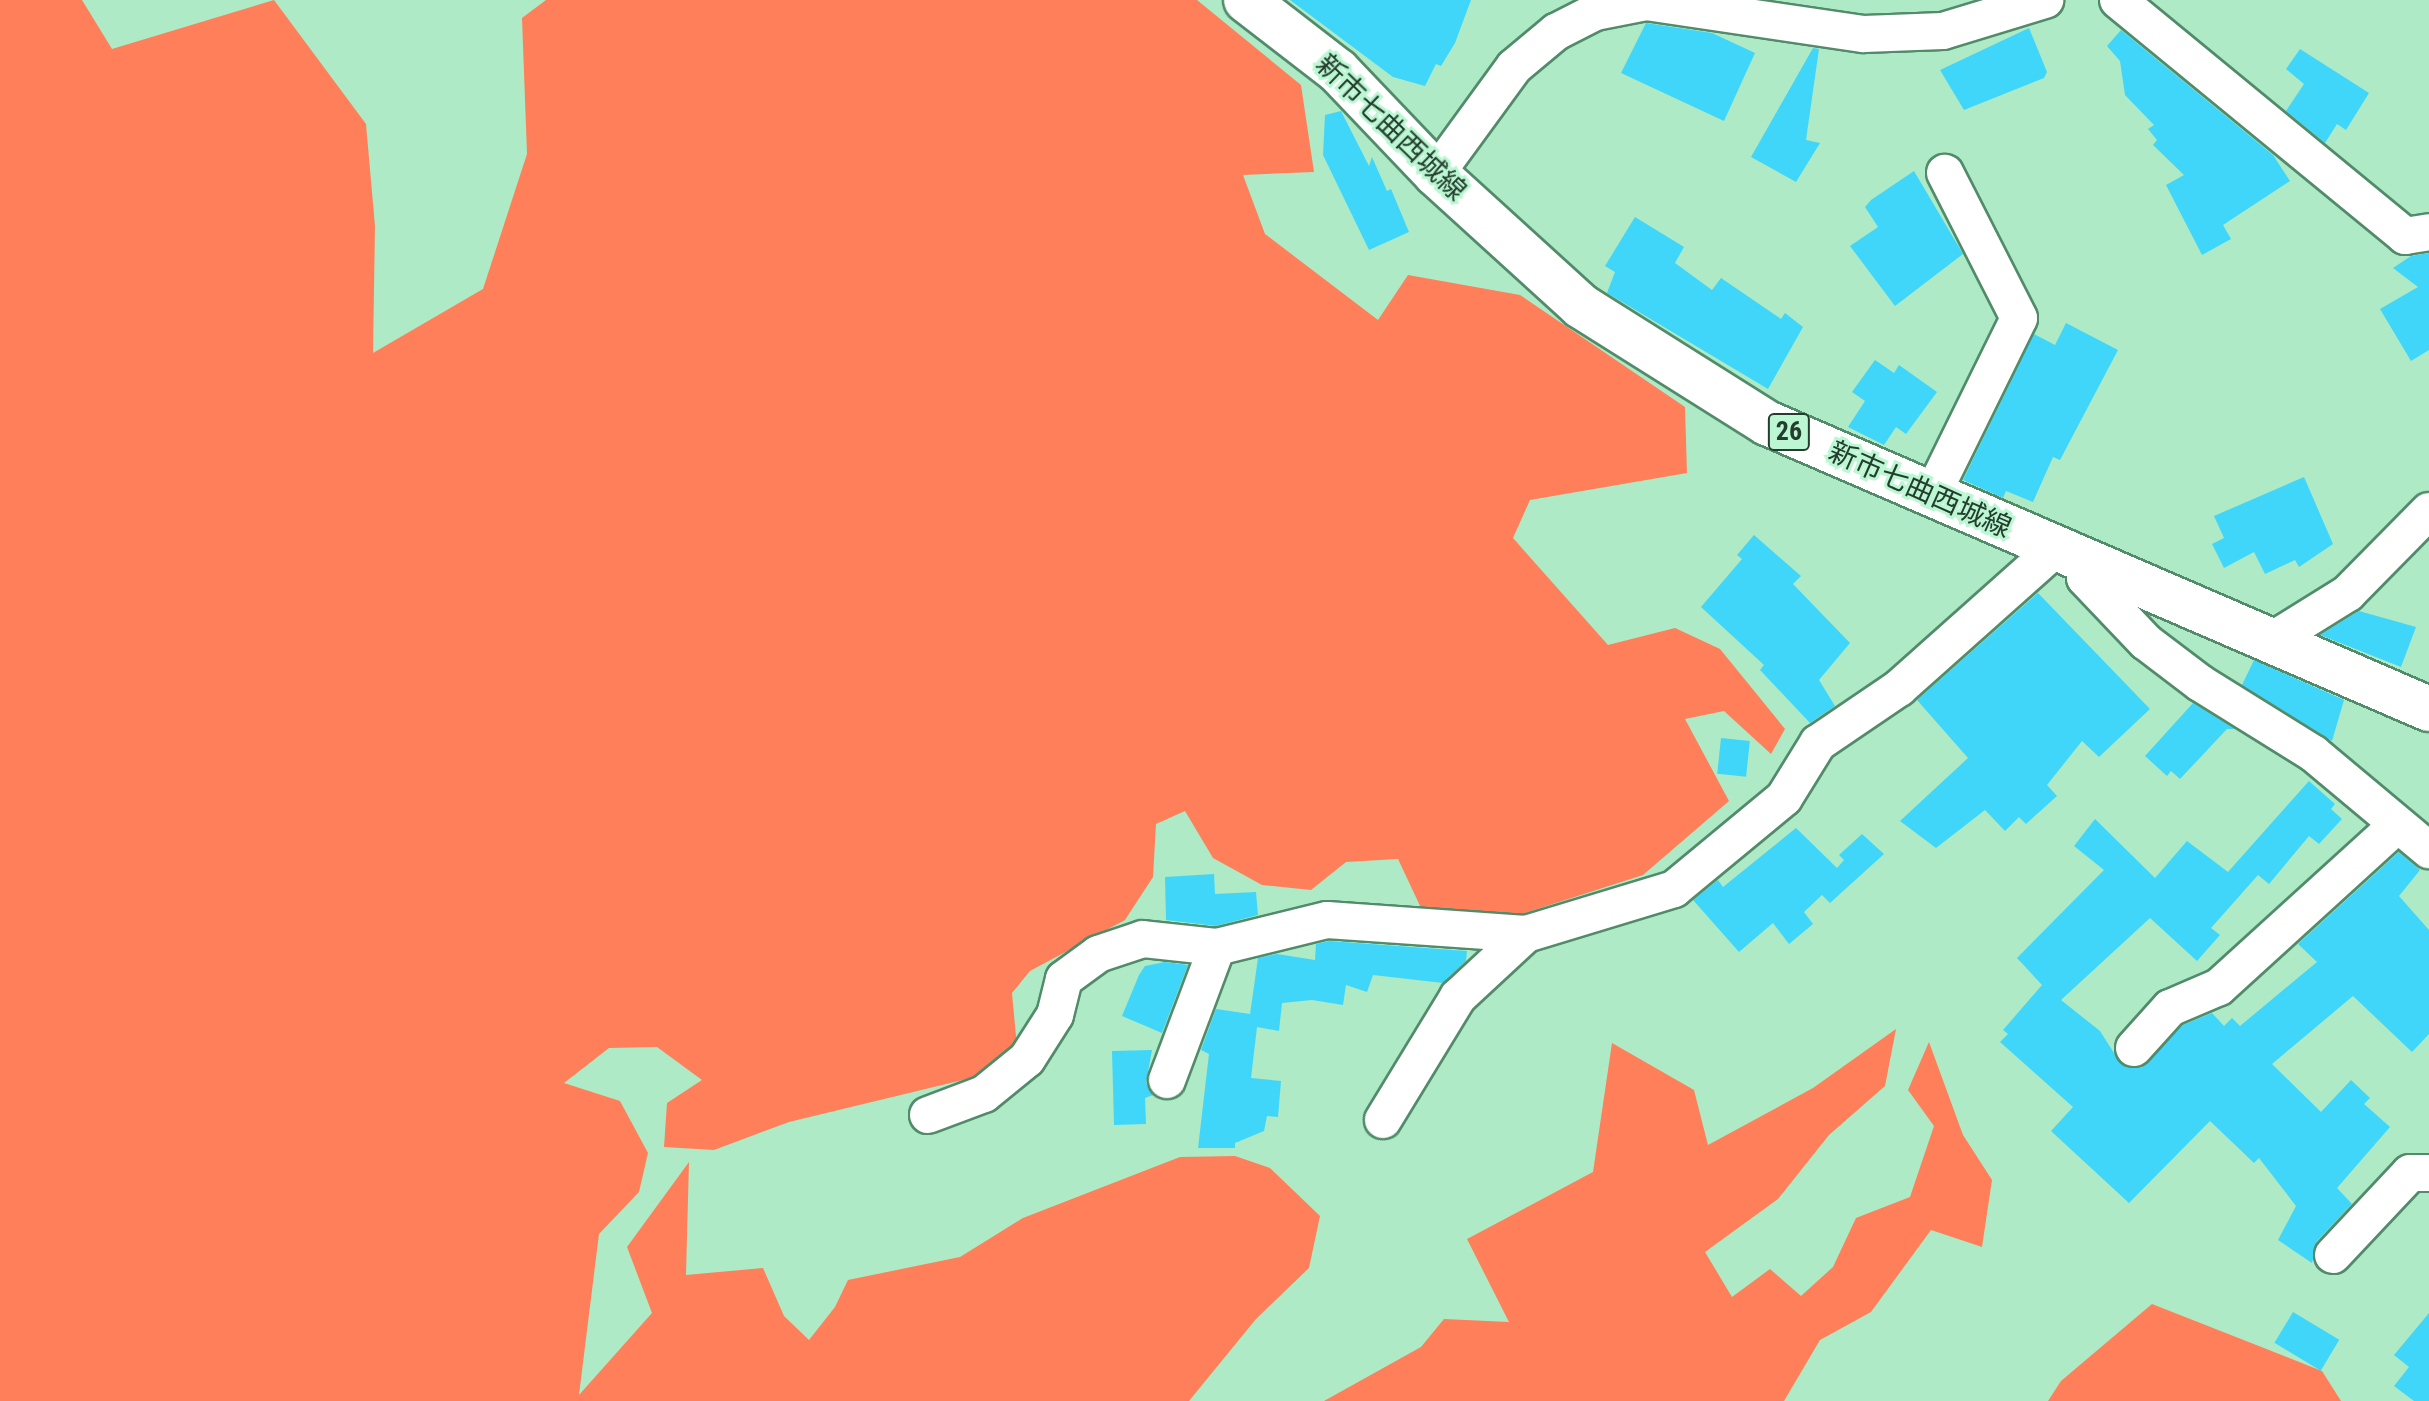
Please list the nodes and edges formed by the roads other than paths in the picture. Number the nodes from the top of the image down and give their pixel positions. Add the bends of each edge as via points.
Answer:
1 (1246, 0) edge
2 (2045, 0) edge
3 (2118, 0) edge
4 (1945, 173) dead end
5 (1436, 174) junction
6 (2429, 232) edge
7 (1932, 495) junction
8 (2429, 511) edge
9 (2069, 556) junction
10 (2271, 641) junction
11 (2429, 709) edge
12 (2395, 827) junction
13 (2429, 850) edge
14 (1526, 934) junction
15 (1217, 947) junction
16 (2134, 1048) dead end
17 (1167, 1080) dead end
18 (928, 1115) dead end
19 (1383, 1120) dead end
20 (2429, 1173) edge
21 (2333, 1255) dead end

1 - 5 main road, 新市七曲西城線 / 26 via 1338,71
2 - 5 street via 1943,31 1880,33 1646,2 1595,12 1556,32 1514,67
3 - 6 street via 2405,236
4 - 7 street via 2019,318
5 - 7 main road, 新市七曲西城線 / 26 via 1581,306 1767,423
7 - 9 main road, 新市七曲西城線 / 26
8 - 10 street via 2348,593
9 - 10 main road, 新市七曲西城線 / 26
9 - 12 street via 2146,642 2200,683 2314,754
9 - 14 street via 1899,688 1818,743 1784,798 1674,889
10 - 11 main road, 新市七曲西城線 / 26
12 - 13 street
12 - 16 street via 2219,987 2170,1008
14 - 15 street via 1327,920
14 - 19 street via 1458,997
15 - 17 street
15 - 18 street via 1143,939 1098,954 1064,979 1055,1015 1027,1059 984,1094
20 - 21 street via 2410,1173

